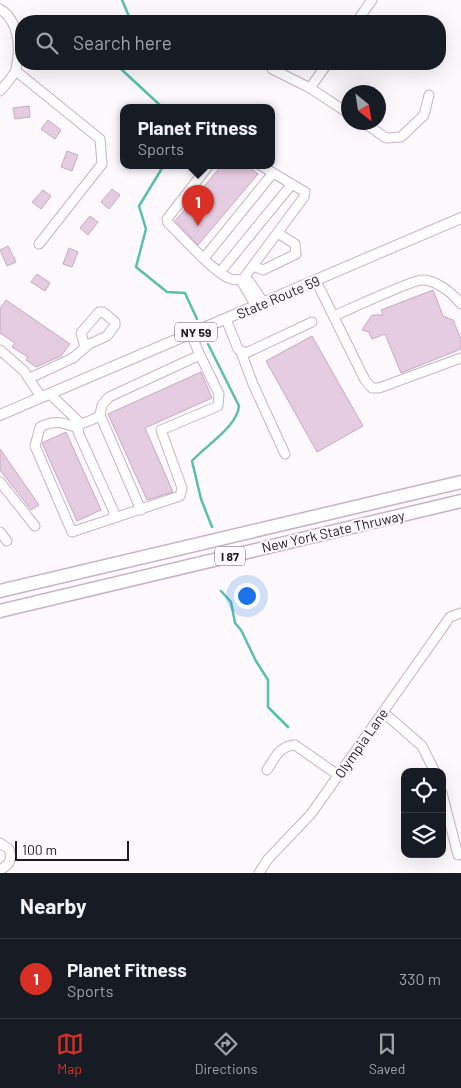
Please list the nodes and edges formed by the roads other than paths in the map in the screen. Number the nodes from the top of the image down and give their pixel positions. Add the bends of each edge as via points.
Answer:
1 (372, 0) edge
2 (0, 9) edge
3 (361, 15) edge
4 (15, 24) edge
5 (274, 70) edge
6 (323, 70) edge
7 (16, 71) joint
8 (310, 88) junction
9 (0, 91) edge
10 (429, 95) dead end
11 (341, 108) edge
12 (374, 130) edge
13 (206, 169) edge
14 (266, 169) edge
15 (273, 173) junction
16 (292, 184) junction
17 (461, 218) edge
18 (279, 234) junction
19 (39, 244) dead end
20 (204, 258) junction
21 (253, 266) junction
22 (220, 272) junction
23 (243, 279) junction
24 (316, 280) junction
25 (461, 304) edge
26 (260, 305) junction
27 (334, 316) junction
28 (226, 319) junction
29 (312, 322) dead end
30 (191, 334) junction
31 (85, 347) dead end
32 (0, 350) edge
33 (241, 352) junction
34 (200, 355) junction
35 (461, 358) edge
36 (30, 378) junction
37 (46, 396) junction
38 (0, 415) edge
39 (100, 416) junction
40 (80, 423) junction
41 (285, 454) dead end
42 (0, 482) edge
43 (461, 482) edge
44 (461, 501) edge
45 (141, 510) junction
46 (113, 518) junction
47 (35, 526) dead end
48 (0, 532) edge
49 (7, 541) dead end
50 (0, 591) edge
51 (0, 611) edge
52 (461, 613) edge
53 (383, 712) junction
54 (432, 768) edge
55 (267, 770) dead end
56 (338, 775) junction
57 (446, 808) edge
58 (0, 843) edge
59 (458, 855) dead end
60 (0, 870) edge
61 (259, 873) edge

1 - 3 street
2 - 4 street
5 - 8 street
6 - 8 street
7 - 9 street
7 - 19 street via 100,139 102,164
8 - 11 street
10 - 12 street via 424,115 400,137 386,138
13 - 20 street via 167,218 168,223
14 - 15 street
15 - 16 street
15 - 20 street
16 - 18 street via 304,192 304,197
16 - 22 street
17 - 24 main road, State Route 59 / NY 59
18 - 21 street
18 - 21 street via 294,244 296,254 263,270
20 - 22 street
21 - 23 street
22 - 23 street via 231,279
23 - 26 street via 243,284
24 - 26 main road, State Route 59 / NY 59
24 - 27 street
25 - 27 street via 453,294 421,280
26 - 28 main road, State Route 59 / NY 59
27 - 35 street via 372,388
28 - 30 main road, State Route 59 / NY 59
28 - 33 street
29 - 33 street via 256,350
30 - 34 street
30 - 37 main road, State Route 59 / NY 59
31 - 36 street via 72,358
32 - 36 street
33 - 41 street
34 - 39 street via 109,396 102,405
34 - 45 street via 218,394 218,406 161,430 182,488 180,496
36 - 37 street
37 - 38 main road, State Route 59 / NY 59
37 - 40 street
39 - 40 street
39 - 45 street
40 - 46 street via 78,432 114,512
40 - 46 street via 75,428 63,422 51,422 40,427 36,446 72,532
42 - 47 street
43 - 50 highway, New York State Thruway / I 87
44 - 51 highway, New York State Thruway / I 87
45 - 46 street
48 - 49 street
52 - 53 street, Olympia Lane via 450,617
53 - 54 street via 422,746
53 - 56 street, Olympia Lane
55 - 56 street via 281,749 295,745
56 - 61 street, Olympia Lane via 311,814
57 - 59 street
58 - 60 street via 9,849 11,859

